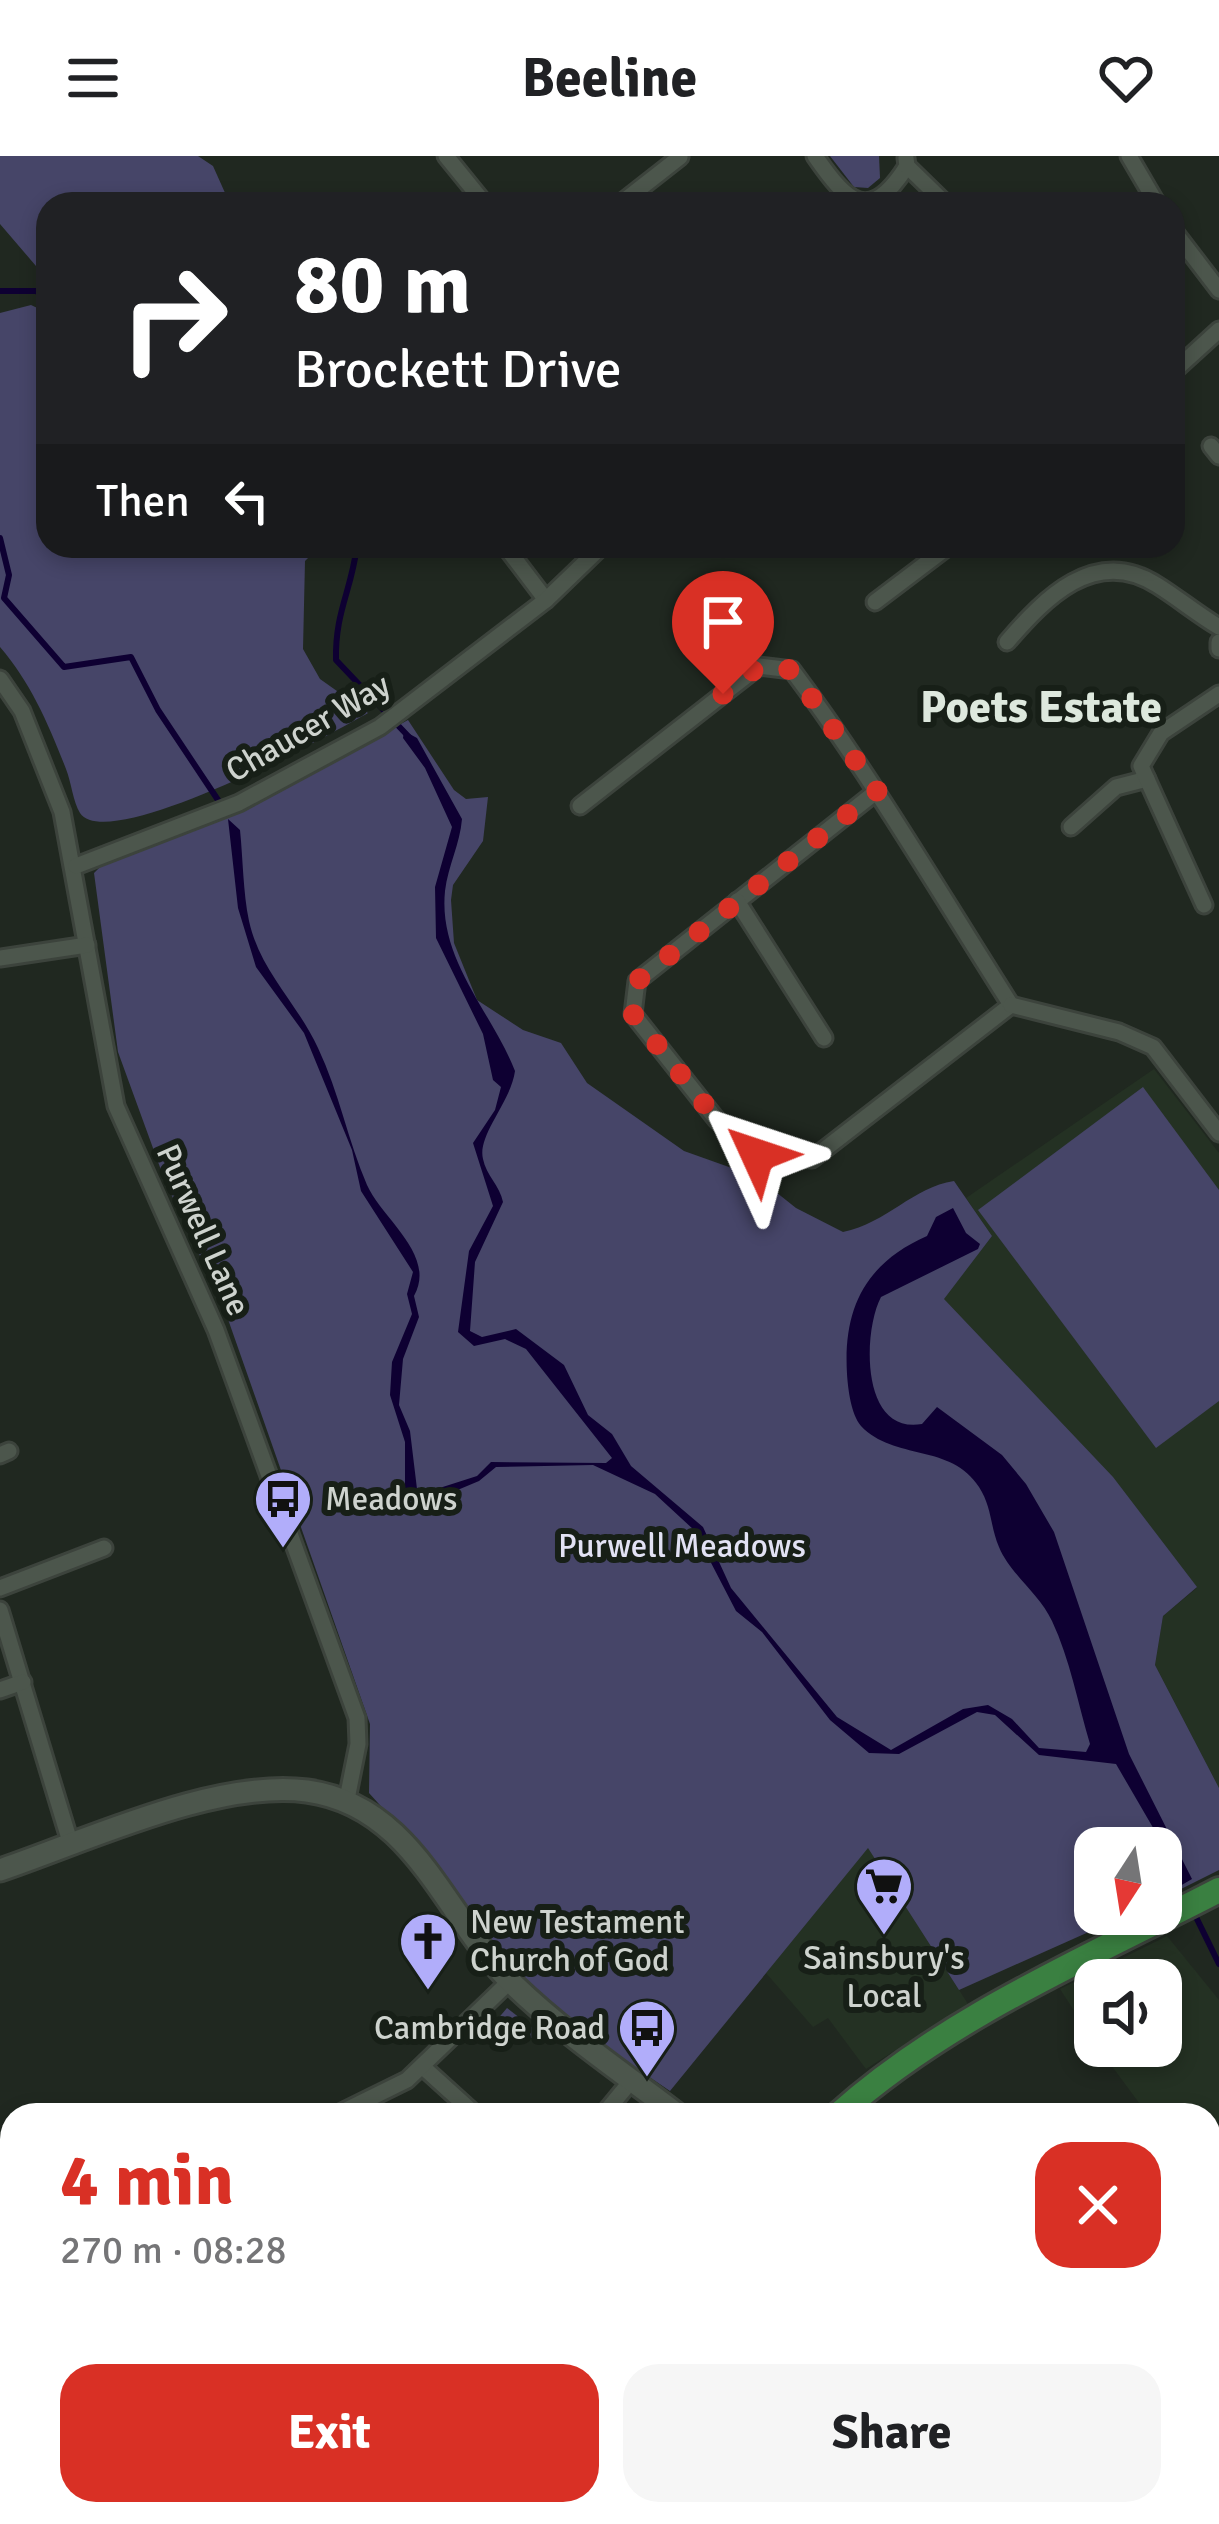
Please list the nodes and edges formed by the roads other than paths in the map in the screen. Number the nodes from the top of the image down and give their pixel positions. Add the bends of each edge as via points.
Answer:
1 (446, 156) edge
2 (814, 156) edge
3 (1129, 156) edge
4 (680, 157) edge
5 (906, 161) edge
6 (471, 192) edge
7 (635, 192) edge
8 (844, 192) edge
9 (886, 192) edge
10 (935, 192) edge
11 (1150, 192) edge
12 (1185, 246) edge
13 (1219, 290) edge
14 (1219, 330) edge
15 (1185, 361) edge
16 (514, 558) edge
17 (589, 558) edge
18 (933, 558) edge
19 (546, 599) junction
20 (875, 602) dead end
21 (1219, 627) edge
22 (1007, 642) dead end
23 (0, 679) edge
24 (1219, 694) edge
25 (1147, 779) junction
26 (877, 791) junction
27 (580, 806) dead end
28 (1071, 827) dead end
29 (76, 866) junction
30 (737, 901) junction
31 (1204, 905) dead end
32 (87, 945) junction
33 (0, 958) edge
34 (1011, 1005) junction
35 (824, 1038) dead end
36 (1219, 1133) edge
37 (104, 1548) dead end
38 (0, 1588) edge
39 (0, 1610) edge
40 (23, 1682) junction
41 (0, 1690) edge
42 (346, 1804) junction
43 (71, 1845) junction
44 (0, 1870) edge
45 (1219, 1890) edge
46 (510, 1981) junction
47 (423, 2067) junction
48 (631, 2081) junction
49 (365, 2103) edge
50 (463, 2103) edge
51 (614, 2103) edge
52 (661, 2103) edge
53 (853, 2103) edge

1 - 6 street
2 - 8 street
3 - 11 street
4 - 7 street
5 - 9 street
5 - 10 street
12 - 13 street
14 - 15 street
16 - 19 street
17 - 19 street, Chaucer Way
18 - 20 street
19 - 29 street, Chaucer Way via 380,727 239,803
21 - 22 street via 1121,571 1064,583
23 - 29 street, Purwell Lane via 44,760
24 - 25 street via 1151,743 1142,766
25 - 28 street via 1116,787
25 - 31 street
26 - 27 street via 792,670 777,664 759,666
26 - 30 street
26 - 34 street
29 - 32 street, Purwell Lane
30 - 34 street via 637,981 633,1014 716,1119 757,1155 812,1159
30 - 35 street
32 - 33 street
32 - 42 street, Purwell Lane via 116,1106 216,1330 357,1718
34 - 36 street via 1153,1047
37 - 38 street
39 - 40 street
40 - 41 street
40 - 43 street
42 - 43 street via 308,1791 269,1791 179,1807
42 - 46 street via 387,1826 424,1863
43 - 44 street
45 - 53 main road via 957,2029
46 - 47 street
46 - 48 street
47 - 49 street
47 - 50 street
48 - 51 street
48 - 52 street

